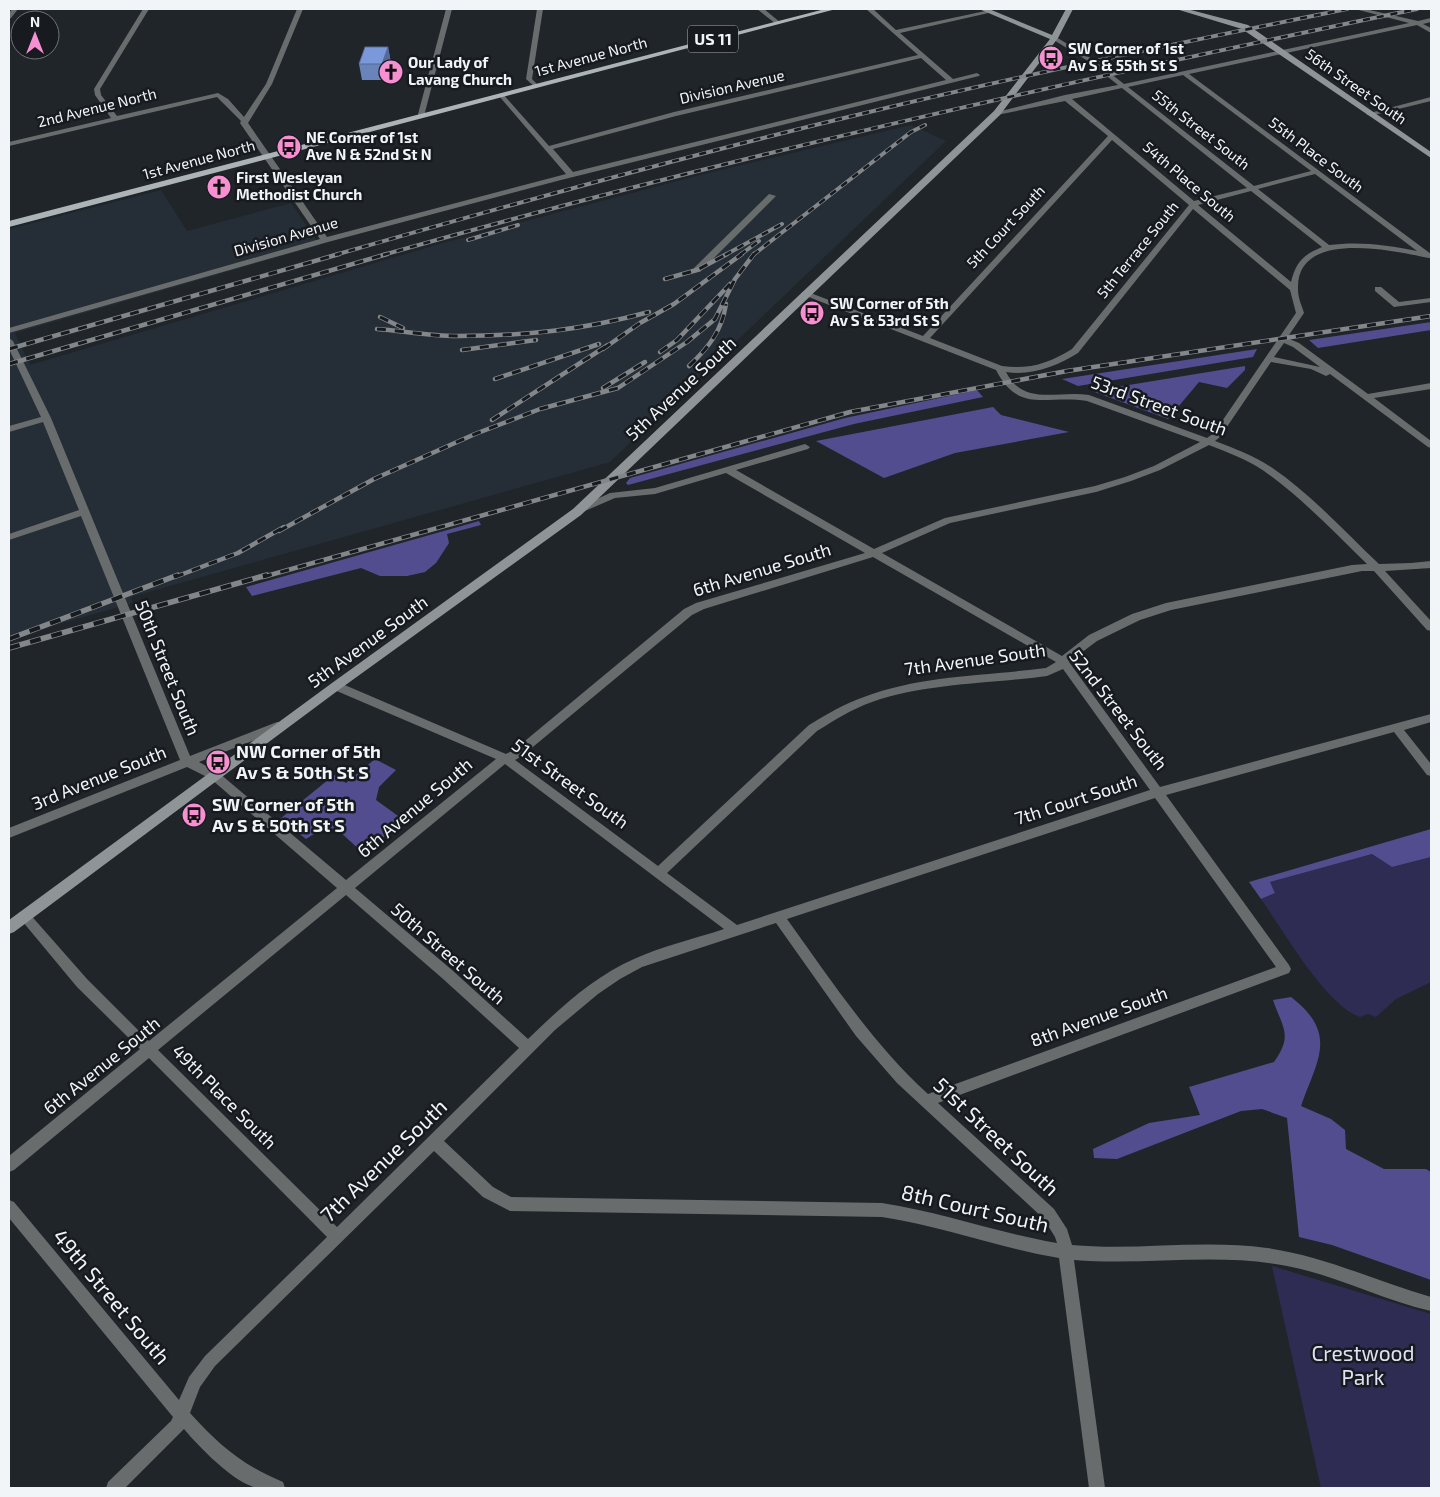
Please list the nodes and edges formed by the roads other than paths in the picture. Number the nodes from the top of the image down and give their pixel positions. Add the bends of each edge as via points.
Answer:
1 (15, 9) edge
2 (146, 9) edge
3 (300, 9) edge
4 (449, 9) edge
5 (540, 9) edge
6 (760, 9) edge
7 (832, 9) edge
8 (869, 9) edge
9 (1069, 9) edge
10 (1180, 9) edge
11 (1358, 9) edge
12 (987, 10) edge
13 (9, 17) edge
14 (1431, 20) edge
15 (778, 23) junction
16 (1418, 23) junction
17 (1431, 31) edge
18 (894, 32) junction
19 (1054, 38) junction
20 (1281, 52) junction
21 (923, 56) junction
22 (1184, 73) junction
23 (977, 75) dead end
24 (951, 81) junction
25 (536, 86) junction
26 (1123, 86) junction
27 (501, 95) junction
28 (1065, 98) junction
29 (1431, 99) edge
30 (997, 113) junction
31 (1370, 114) junction
32 (420, 116) junction
33 (115, 118) junction
34 (244, 120) junction
35 (1112, 136) junction
36 (9, 144) edge
37 (548, 148) junction
38 (268, 156) junction
39 (1431, 156) edge
40 (1316, 172) junction
41 (572, 176) junction
42 (1251, 188) junction
43 (772, 196) dead end
44 (1193, 204) junction
45 (9, 224) edge
46 (325, 240) junction
47 (1328, 248) junction
48 (1430, 257) edge
49 (697, 270) dead end
50 (1294, 289) junction
51 (1378, 289) dead end
52 (805, 294) junction
53 (1431, 300) edge
54 (9, 331) edge
55 (1282, 339) junction
56 (924, 340) junction
57 (9, 341) edge
58 (1268, 359) junction
59 (1000, 368) junction
60 (1342, 380) junction
61 (1431, 386) edge
62 (1366, 397) junction
63 (46, 418) junction
64 (9, 429) edge
65 (1208, 442) junction
66 (1431, 446) edge
67 (805, 447) dead end
68 (728, 470) junction
69 (84, 512) junction
70 (577, 512) junction
71 (9, 537) edge
72 (872, 554) junction
73 (1431, 564) edge
74 (1376, 567) junction
75 (1431, 627) edge
76 (1063, 661) junction
77 (336, 686) junction
78 (1431, 718) edge
79 (287, 723) junction
80 (1396, 728) junction
81 (505, 758) junction
82 (186, 762) junction
83 (1431, 772) edge
84 (215, 776) junction
85 (1159, 792) junction
86 (9, 833) edge
87 (659, 873) junction
88 (346, 889) junction
89 (24, 916) junction
90 (778, 916) junction
91 (9, 928) edge
92 (736, 931) junction
93 (1286, 969) joint
94 (150, 1049) junction
95 (528, 1049) junction
96 (925, 1101) junction
97 (434, 1141) junction
98 (9, 1165) edge
99 (9, 1207) edge
100 (337, 1237) junction
101 (1066, 1252) junction
102 (1431, 1304) edge
103 (182, 1414) junction
104 (114, 1488) edge
105 (277, 1488) edge
106 (1097, 1488) edge

1 - 13 street
2 - 33 street via 98,89 98,95
3 - 34 street via 269,84
4 - 32 street
5 - 25 street via 529,79
6 - 15 street
7 - 15 main road, 1st Avenue North / US 11
8 - 18 street
9 - 19 street, 5th Avenue South
10 - 20 street, 56th Street South via 1240,25
11 - 16 street
12 - 18 street
12 - 19 street
14 - 16 street
15 - 25 main road, 1st Avenue North / US 11
16 - 17 street
16 - 20 street
18 - 21 street
19 - 26 street, 55th Street South
19 - 30 street, 5th Avenue South
20 - 22 street
20 - 31 street, 56th Street South
21 - 24 street
21 - 37 street, Division Avenue via 674,114
22 - 26 street
22 - 40 street, 55th Place South
23 - 24 street, Division Avenue
24 - 41 street, Division Avenue
25 - 27 main road, 1st Avenue North / US 11
26 - 28 street
26 - 42 street, 55th Street South
27 - 32 main road, 1st Avenue North / US 11
27 - 37 street
28 - 30 street
28 - 35 street, 54th Place South
29 - 31 street
30 - 52 street, 5th Avenue South
31 - 39 street, 56th Street South
32 - 38 main road, 1st Avenue North / US 11
33 - 34 street, 2nd Avenue North via 218,94
33 - 36 street, 2nd Avenue North
34 - 38 street
35 - 44 street, 54th Place South
35 - 56 street, 5th Court South
37 - 41 street
38 - 45 main road, 1st Avenue North / US 11
38 - 46 street
40 - 42 street, 5th Terrace South
40 - 48 street, 55th Place South
41 - 46 street, Division Avenue
42 - 44 street, 5th Terrace South
42 - 47 street, 55th Street South
43 - 49 street
44 - 50 street, 54th Place South
44 - 59 street, 5th Terrace South via 1075,351 1062,360 1038,368 1021,371
46 - 54 street, Division Avenue
47 - 48 street, 6th Avenue South via 1357,245
47 - 50 street, 6th Avenue South via 1303,260
50 - 55 street, 6th Avenue South via 1300,313
51 - 53 street via 1397,305
52 - 56 street
52 - 70 street, 5th Avenue South via 748,352
55 - 58 street, 6th Avenue South
55 - 60 street via 1296,345
56 - 59 street
57 - 63 street, 50th Street South
58 - 60 street via 1313,367
58 - 65 street, 6th Avenue South via 1218,435
59 - 65 street, 53rd Street South via 1005,382 1023,396 1082,396
60 - 62 street
61 - 62 street
62 - 66 street
63 - 64 street
63 - 69 street, 50th Street South
65 - 72 street, 6th Avenue South via 1128,479 1096,489 948,520
65 - 74 street, 53rd Street South via 1266,468 1300,494
67 - 68 street
68 - 70 street via 655,491 613,495
68 - 72 street, 52nd Street South
69 - 71 street
69 - 82 street, 50th Street South
70 - 77 street, 5th Avenue South
72 - 76 street, 52nd Street South
72 - 81 street, 6th Avenue South via 694,609 518,753
73 - 74 street, 7th Avenue South via 1408,568
74 - 75 street, 53rd Street South
74 - 76 street, 7th Avenue South via 1352,569 1153,611 1106,630
76 - 85 street, 52nd Street South
76 - 87 street, 7th Avenue South via 1057,668 1042,673 893,690 839,711 813,728
77 - 79 street, 5th Avenue South
77 - 81 street, 51st Street South
78 - 80 street, 7th Court South
79 - 82 street, 3rd Avenue South
79 - 84 street, 5th Avenue South
80 - 83 street
80 - 85 street, 7th Court South
81 - 87 street, 51st Street South
81 - 88 street, 6th Avenue South
82 - 84 street, 50th Street South
82 - 86 street, 3rd Avenue South
84 - 88 street, 50th Street South
84 - 89 street, 5th Avenue South
85 - 90 street, 7th Court South
85 - 93 street, 52nd Street South
87 - 92 street, 51st Street South
88 - 94 street, 6th Avenue South
88 - 95 street, 50th Street South via 447,974
89 - 91 street, 5th Avenue South
89 - 94 street, 49th Place South via 82,983
90 - 92 street, 7th Court South
90 - 96 street, 51st Street South via 861,1032 902,1080
92 - 95 street, 7th Avenue South via 638,963 610,977
93 - 96 street, 8th Avenue South
94 - 98 street, 6th Avenue South
94 - 100 street, 49th Place South
95 - 97 street, 7th Avenue South
96 - 101 street, 51st Street South via 1049,1214 1062,1234
97 - 100 street, 7th Avenue South
97 - 101 street, 8th Court South via 488,1192 510,1204 882,1210 924,1216
99 - 103 street, 49th Street South
100 - 103 street, 7th Avenue South via 210,1361 194,1382
101 - 102 street, 8th Court South via 1274,1256 1325,1267
101 - 106 street, 51st Street South
103 - 104 street, 7th Avenue South via 170,1434
103 - 105 street, 49th Street South via 227,1461

